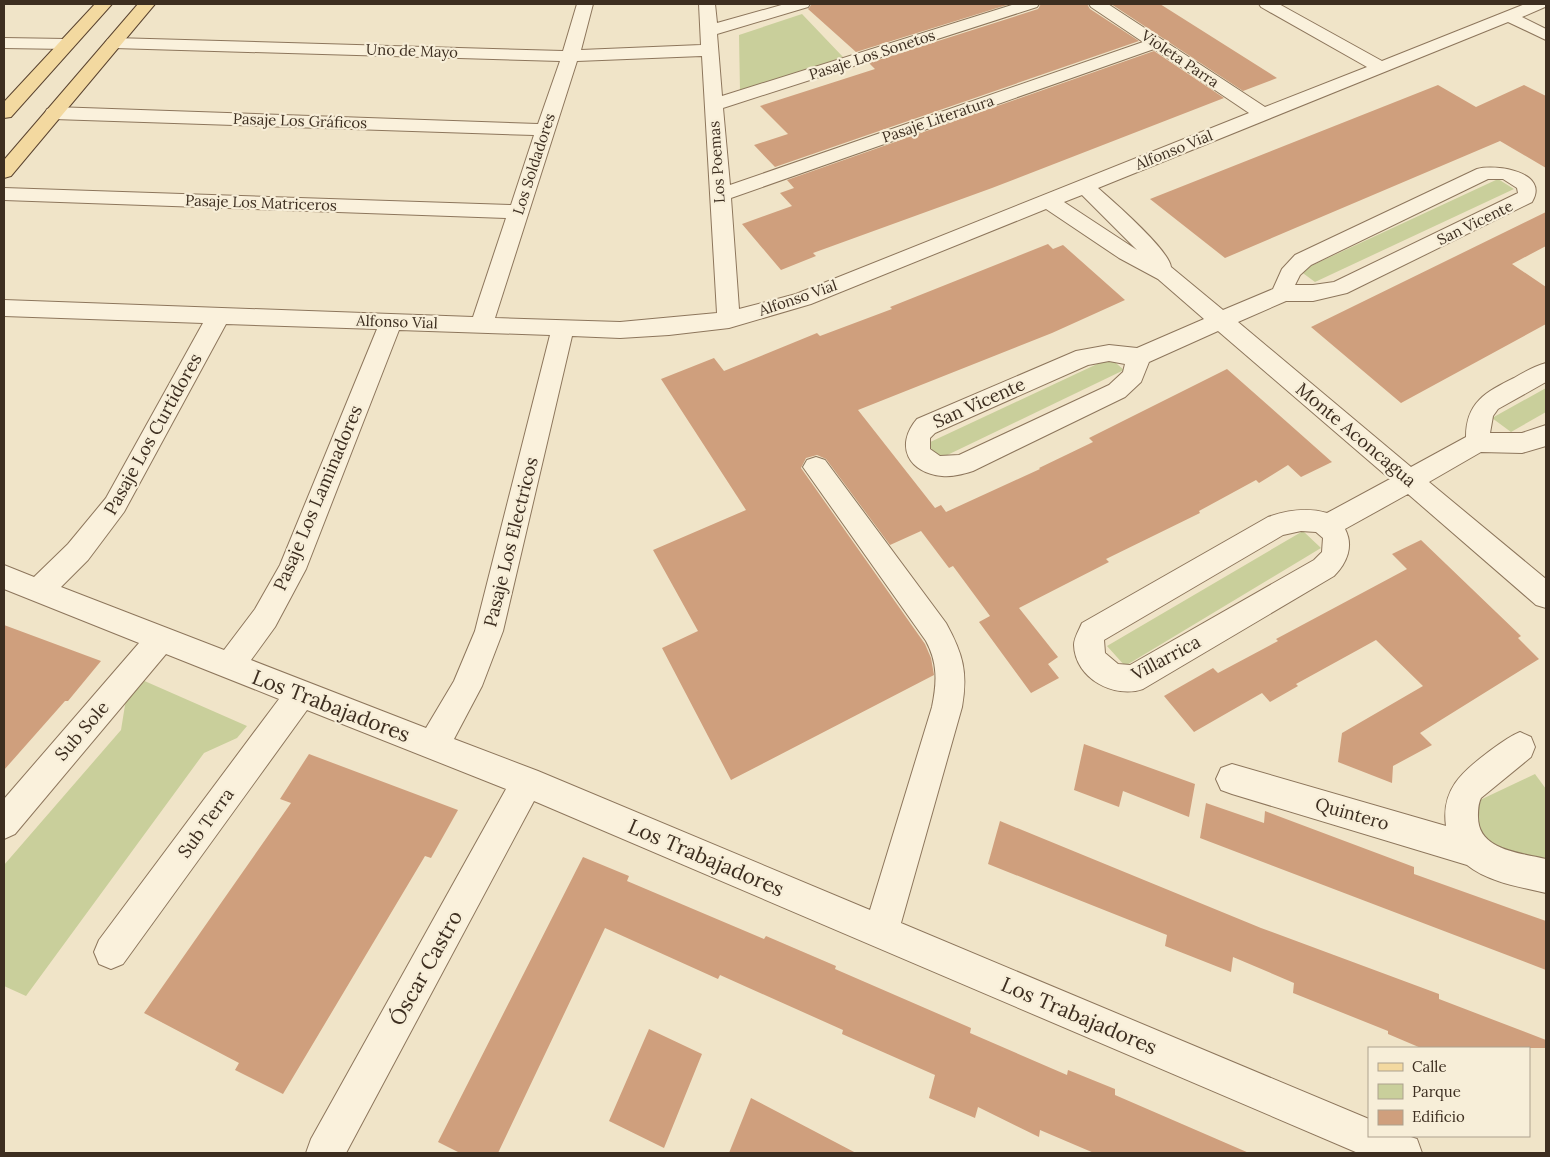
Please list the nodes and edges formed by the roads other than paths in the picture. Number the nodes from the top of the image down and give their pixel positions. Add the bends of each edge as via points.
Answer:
1 (104, 4) edge
2 (147, 4) edge
3 (584, 4) edge
4 (706, 4) edge
5 (802, 4) edge
6 (1031, 4) edge
7 (1096, 4) edge
8 (1267, 4) edge
9 (1539, 4) edge
10 (1508, 16) junction
11 (1546, 35) edge
12 (709, 41) junction
13 (4, 43) edge
14 (114, 43) junction
15 (1156, 43) junction
16 (66, 44) junction
17 (569, 56) junction
18 (1380, 68) junction
19 (714, 105) junction
20 (4, 112) edge
21 (54, 112) junction
22 (1263, 114) junction
23 (545, 130) junction
24 (4, 172) edge
25 (1084, 186) junction
26 (4, 194) edge
27 (720, 195) junction
28 (1048, 201) junction
29 (518, 212) junction
30 (1166, 274) junction
31 (1283, 293) junction
32 (4, 308) edge
33 (219, 315) junction
34 (729, 320) junction
35 (1220, 321) junction
36 (391, 322) junction
37 (481, 325) junction
38 (563, 328) junction
39 (1140, 357) junction
40 (1546, 372) edge
41 (1546, 435) edge
42 (1478, 442) junction
43 (816, 467) dead end
44 (1409, 480) junction
45 (1328, 526) junction
46 (4, 577) edge
47 (38, 591) junction
48 (1546, 596) edge
49 (161, 639) junction
50 (230, 666) junction
51 (301, 694) junction
52 (432, 746) junction
53 (1520, 747) dead end
54 (1232, 779) dead end
55 (527, 782) junction
56 (4, 823) edge
57 (1473, 850) junction
58 (1546, 876) edge
59 (882, 932) junction
60 (111, 952) dead end
61 (325, 1153) edge
62 (1403, 1153) edge

1 - 16 main road
2 - 14 main road
3 - 17 street, Los Soldadores
4 - 12 street, Los Poemas
5 - 12 street, Uno de Mayo
6 - 19 street, Pasaje Los Sonetos
7 - 15 street, Violeta Parra
8 - 18 street
9 - 10 street, Alfonso Vial
10 - 11 street
10 - 18 street, Alfonso Vial
12 - 17 street, Uno de Mayo
12 - 19 street, Los Poemas
13 - 16 street
14 - 17 street, Uno de Mayo
14 - 21 main road
15 - 22 street, Violeta Parra
15 - 27 street, Pasaje Literatura
16 - 20 main road
17 - 23 street, Los Soldadores
18 - 22 street, Alfonso Vial
19 - 27 street, Los Poemas
21 - 23 street, Pasaje Los Gráficos
21 - 24 main road
22 - 25 street, Alfonso Vial
23 - 29 street, Los Soldadores
25 - 28 street, Alfonso Vial
25 - 30 street, Monte Aconcagua via 1145,245
26 - 29 street, Pasaje Los Matriceros
27 - 34 street, Los Poemas
28 - 30 street, Monte Aconcagua via 1126,253
28 - 34 street, Alfonso Vial via 803,299
29 - 37 street, Los Soldadores
30 - 35 street, Monte Aconcagua
31 - 31 street, San Vicente via 1313,293 1339,288 1525,198 1528,188 1518,178 1500,172 1484,173 1303,260 1289,272
31 - 35 street, San Vicente
32 - 33 street, Alfonso Vial
33 - 36 street, Alfonso Vial
33 - 47 street, Pasaje Los Curtidores via 116,505 78,552
34 - 38 street, Alfonso Vial via 620,330
35 - 39 street, San Vicente
35 - 44 street, Monte Aconcagua
36 - 37 street, Alfonso Vial
36 - 50 street, Pasaje Los Laminadores via 292,569 266,618
37 - 38 street, Alfonso Vial
38 - 52 street, Pasaje Los Electricos via 489,631 465,692
39 - 39 street, San Vicente via 1109,353 1084,357 926,426 918,436 917,449 929,462 940,466 964,464 1117,391 1133,376
40 - 42 street via 1484,408
41 - 42 street via 1522,443
42 - 44 street
43 - 59 street via 936,632 948,653 952,680
44 - 45 street
44 - 48 street, Monte Aconcagua
45 - 45 street, Villarrica via 1315,520 1278,525 1092,632 1088,646 1095,663 1108,675 1133,679 1316,573 1332,562 1336,554 1337,544
46 - 47 street, Los Trabajadores
47 - 49 street, Los Trabajadores
49 - 50 street, Los Trabajadores
49 - 56 street, Sub Sole
50 - 51 street, Los Trabajadores
51 - 52 street, Los Trabajadores
51 - 60 street, Sub Terra
52 - 55 street, Los Trabajadores
53 - 57 street via 1468,789 1461,812 1463,833
54 - 57 street, Quintero
55 - 59 street, Los Trabajadores
55 - 61 street, Óscar Castro
57 - 58 street, Quintero via 1489,861
59 - 62 street, Los Trabajadores

